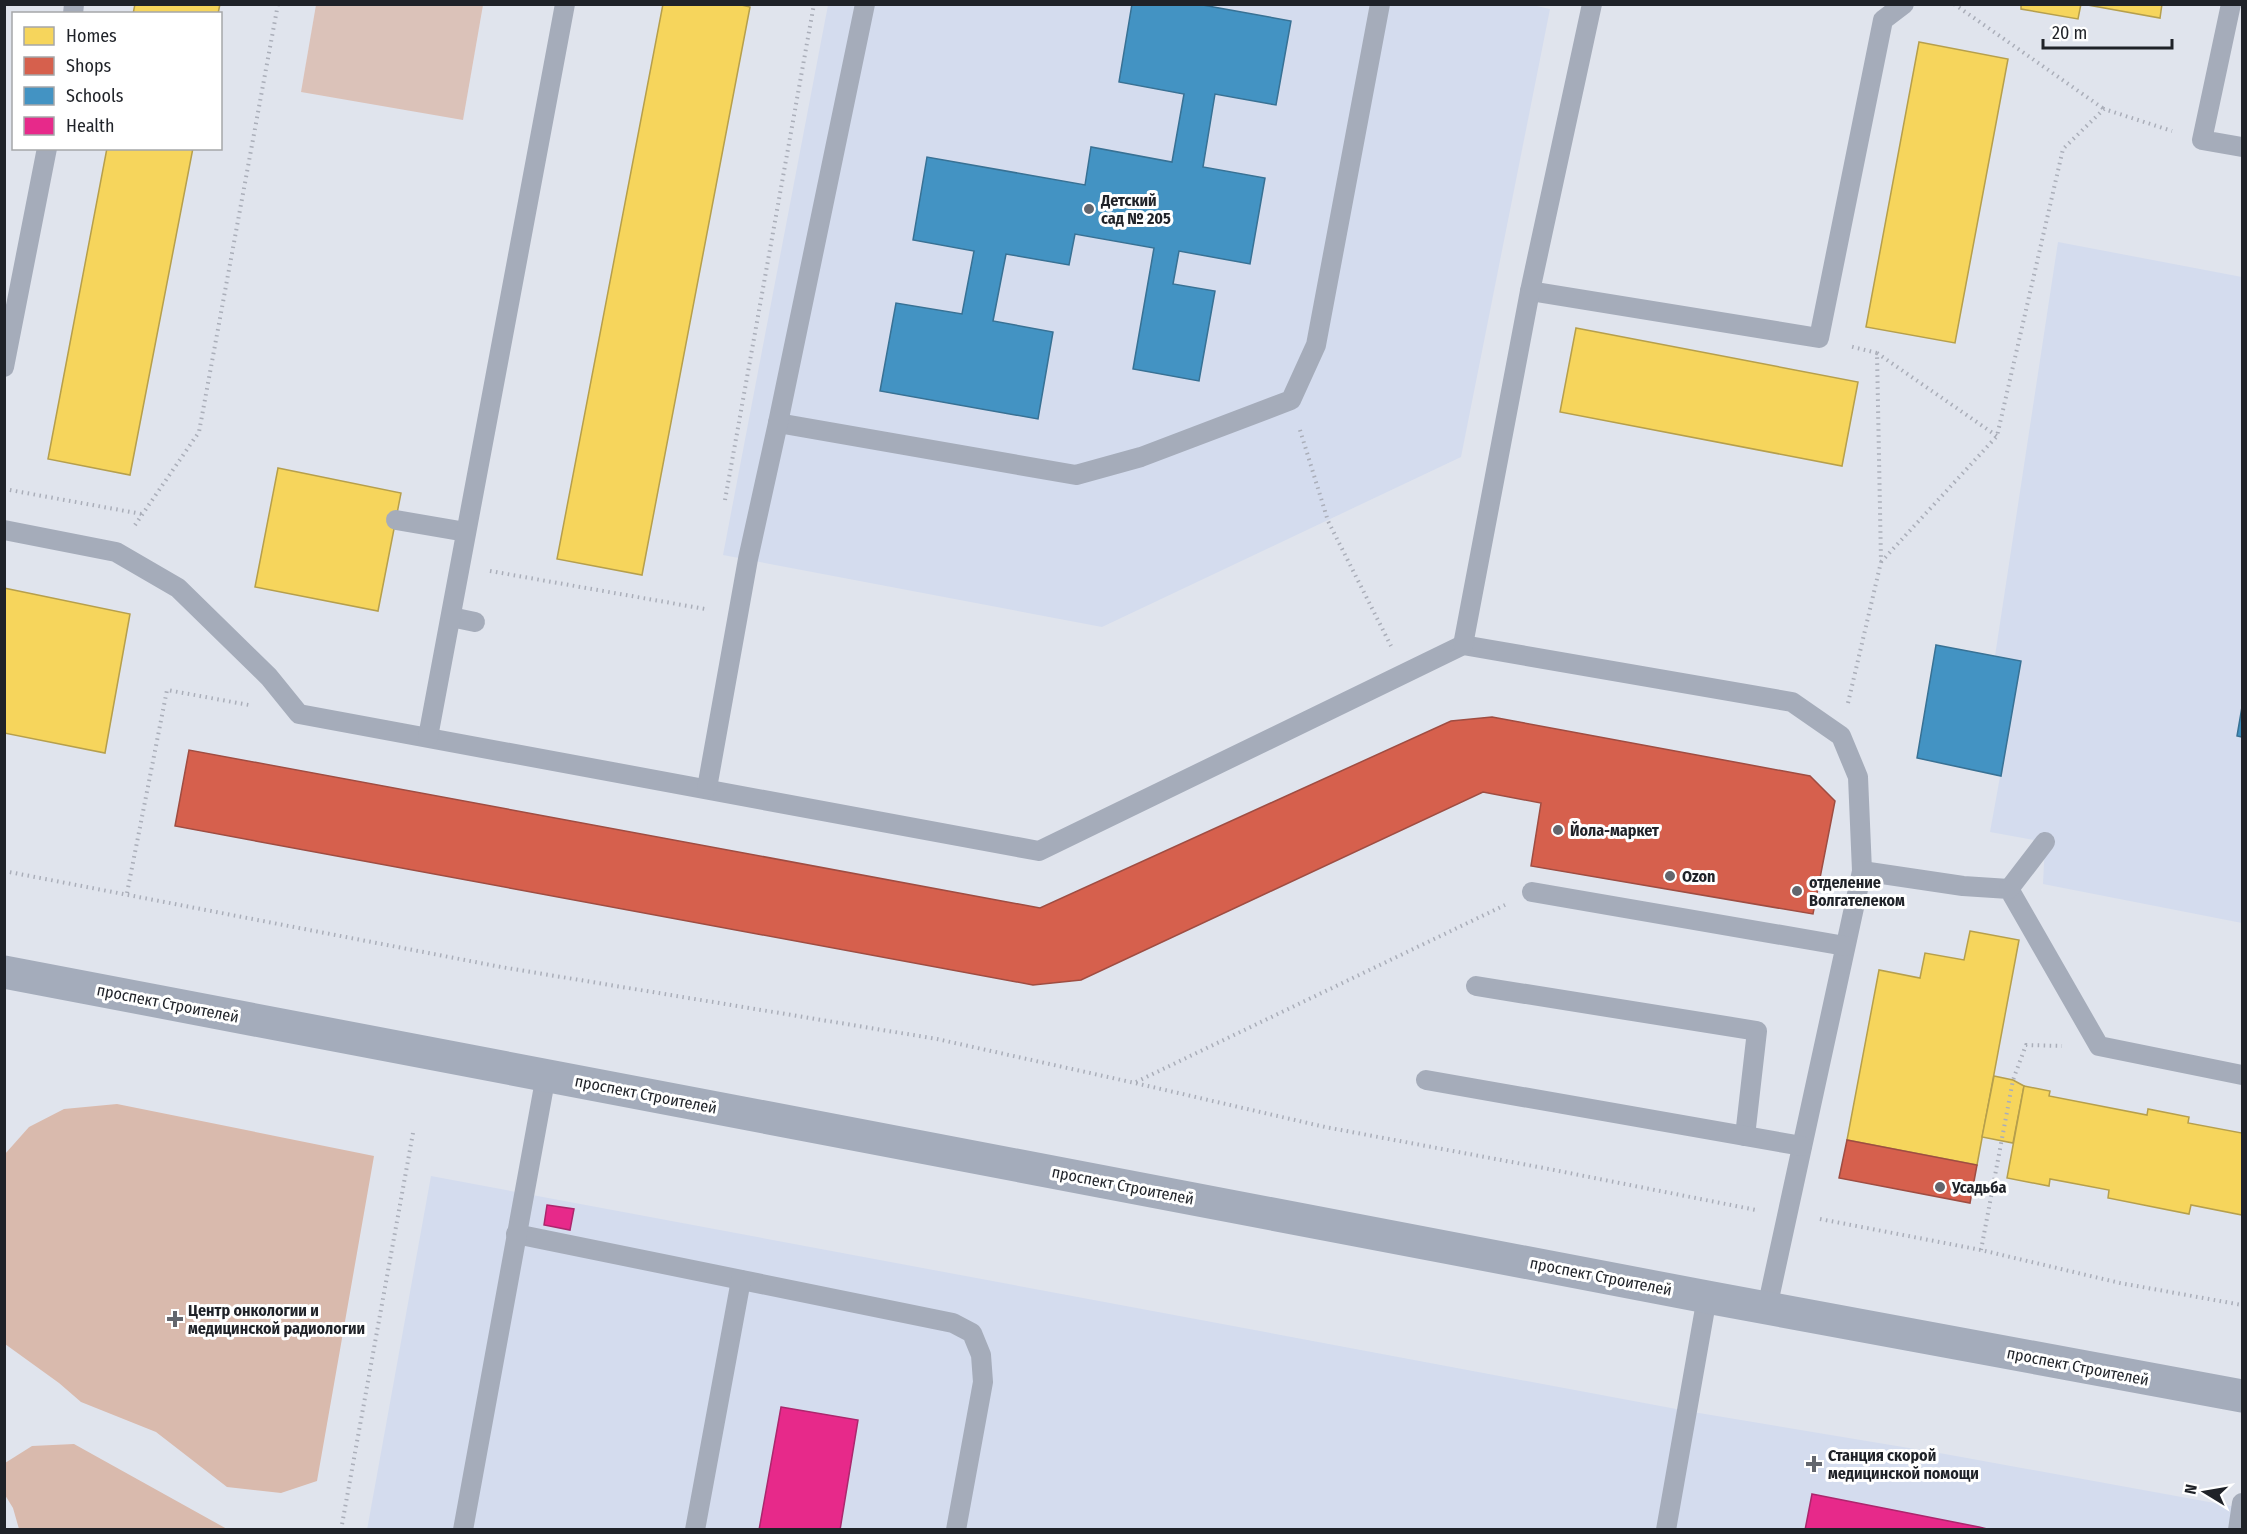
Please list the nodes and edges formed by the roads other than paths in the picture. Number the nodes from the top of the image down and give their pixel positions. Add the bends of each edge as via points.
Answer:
1 (565, 4) edge
2 (866, 4) edge
3 (1380, 4) edge
4 (1592, 4) edge
5 (1904, 4) edge
6 (2231, 4) edge
7 (2242, 147) edge
8 (47, 150) edge
9 (1530, 291) junction
10 (4, 366) edge
11 (778, 423) junction
12 (396, 520) dead end
13 (4, 530) edge
14 (466, 532) junction
15 (451, 617) junction
16 (475, 622) dead end
17 (1463, 645) junction
18 (428, 737) junction
19 (707, 788) junction
20 (2045, 842) dead end
21 (1862, 871) junction
22 (2009, 889) junction
23 (1532, 892) road end
24 (1845, 946) junction
25 (4, 972) edge
26 (1476, 986) dead end
27 (546, 1075) junction
28 (2242, 1075) edge
29 (1426, 1080) dead end
30 (1745, 1136) junction
31 (1802, 1146) junction
32 (516, 1234) junction
33 (741, 1280) junction
34 (1707, 1297) junction
35 (1767, 1308) junction
36 (2242, 1396) edge
37 (2242, 1503) edge
38 (463, 1530) edge
39 (695, 1530) edge
40 (956, 1530) edge
41 (1666, 1530) edge
42 (2238, 1530) edge

1 - 14 lane
2 - 11 lane
3 - 11 lane via 1316,345 1291,400 1141,457 1076,475
4 - 9 lane
5 - 9 lane via 1883,20 1819,338
6 - 7 lane via 2202,140
8 - 10 lane
9 - 17 lane
11 - 19 lane via 748,559
12 - 14 lane
13 - 18 lane via 116,552 178,588 268,677 299,714
14 - 15 lane
15 - 16 lane
15 - 18 lane
17 - 19 lane via 1039,851
17 - 21 lane via 1792,702 1841,736 1858,777
18 - 19 lane
20 - 22 lane
21 - 22 lane
21 - 24 lane
22 - 28 lane via 2099,1046
23 - 24 lane
24 - 31 lane
25 - 27 main road, проспект Строителей
26 - 30 lane via 1757,1031
27 - 32 lane
27 - 34 main road, проспект Строителей
29 - 30 lane
30 - 31 lane
31 - 35 lane
32 - 33 lane
32 - 38 lane
33 - 39 lane
33 - 40 lane via 953,1323 972,1333 981,1354 983,1382
34 - 35 main road, проспект Строителей
34 - 41 lane
35 - 36 main road, проспект Строителей
37 - 42 lane

